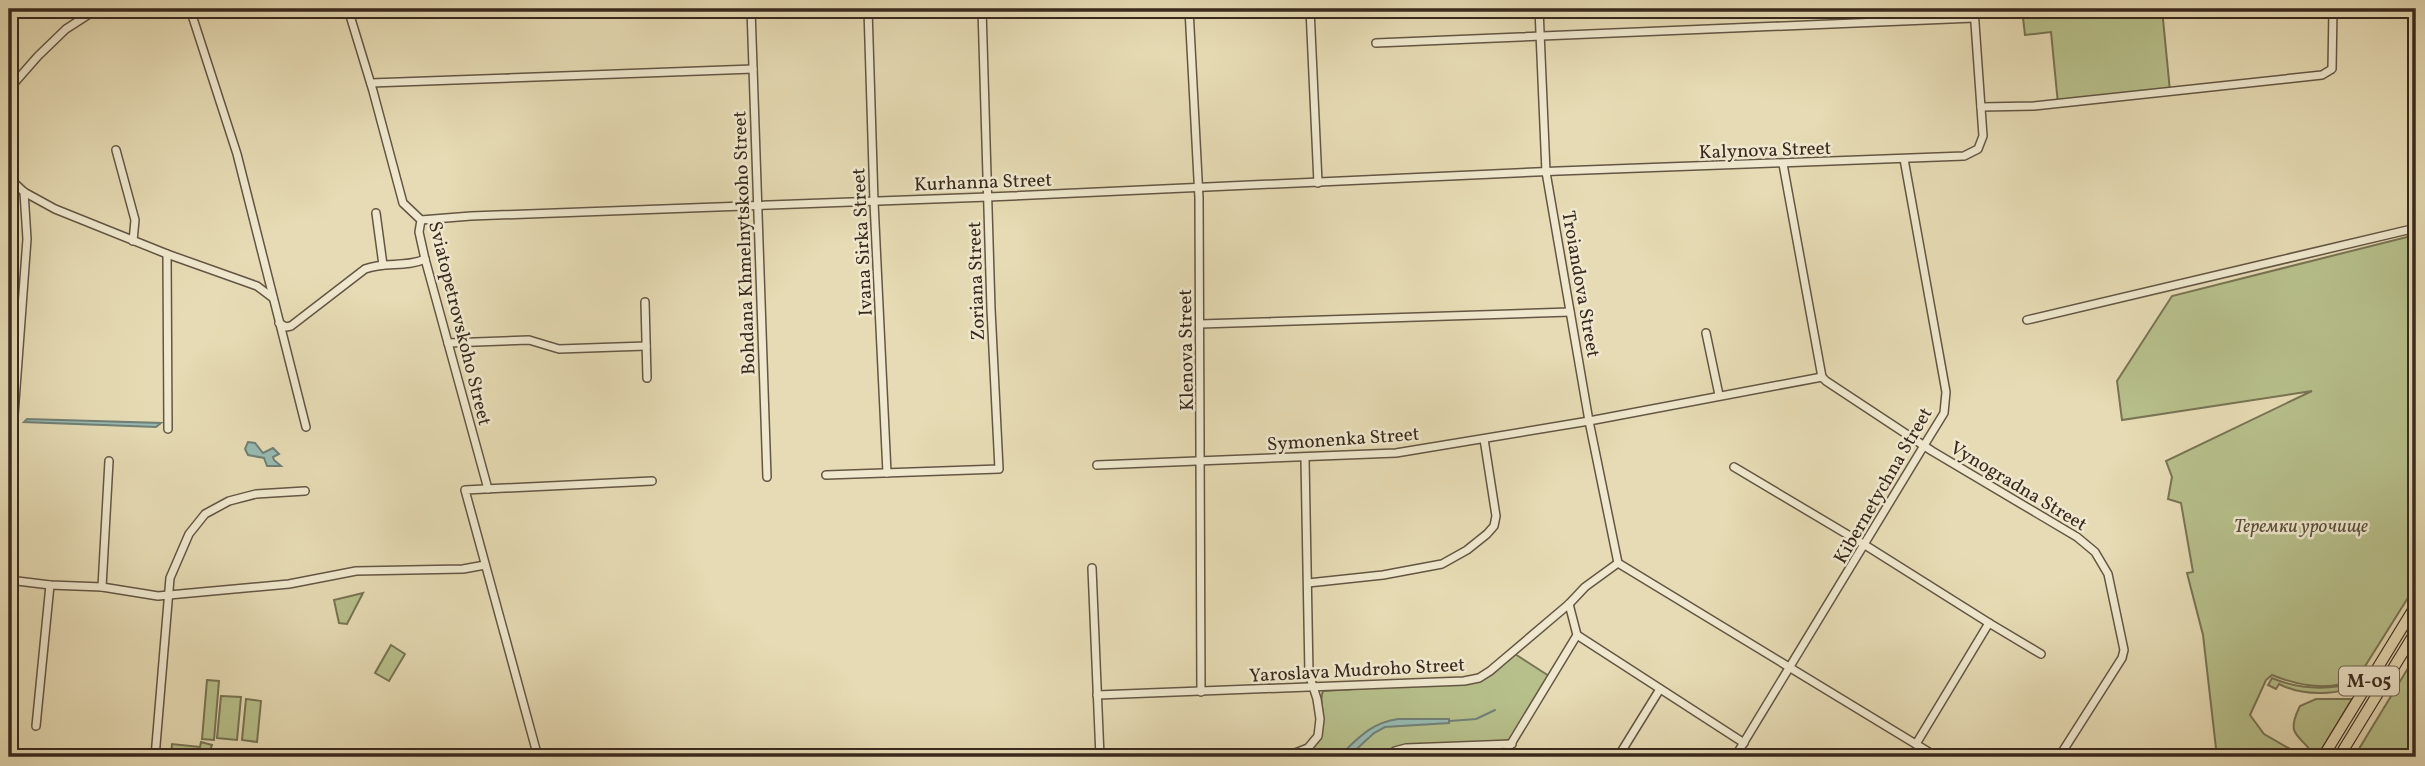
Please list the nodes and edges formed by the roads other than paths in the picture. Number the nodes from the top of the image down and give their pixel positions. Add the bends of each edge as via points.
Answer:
1 (97, 9) edge
2 (190, 9) edge
3 (348, 9) edge
4 (751, 9) edge
5 (868, 9) edge
6 (982, 9) edge
7 (1189, 9) edge
8 (1310, 9) edge
9 (1539, 9) edge
10 (1974, 9) edge
11 (2333, 9) edge
12 (86, 13) edge
13 (1974, 18) junction
14 (1540, 37) junction
15 (1376, 43) dead end
16 (753, 69) junction
17 (371, 83) junction
18 (9, 89) edge
19 (1981, 107) junction
20 (116, 150) dead end
21 (1904, 159) junction
22 (1783, 164) junction
23 (1546, 172) junction
24 (9, 178) edge
25 (1318, 183) junction
26 (1198, 187) junction
27 (24, 192) junction
28 (988, 197) junction
29 (874, 202) junction
30 (757, 205) junction
31 (376, 213) dead end
32 (421, 220) junction
33 (2416, 228) edge
34 (133, 241) junction
35 (167, 254) junction
36 (425, 259) junction
37 (383, 265) junction
38 (273, 298) junction
39 (645, 302) dead end
40 (1570, 312) junction
41 (2027, 320) dead end
42 (279, 323) junction
43 (1200, 324) junction
44 (1706, 333) dead end
45 (448, 343) junction
46 (646, 345) junction
47 (1822, 377) junction
48 (647, 378) dead end
49 (1719, 396) junction
50 (1589, 421) junction
51 (306, 427) dead end
52 (168, 429) dead end
53 (1484, 439) junction
54 (1924, 445) junction
55 (1304, 459) junction
56 (109, 461) dead end
57 (1201, 461) junction
58 (1097, 465) dead end
59 (1734, 467) dead end
60 (887, 473) junction
61 (826, 475) dead end
62 (767, 477) dead end
63 (652, 481) dead end
64 (488, 489) junction
65 (304, 491) dead end
66 (9, 528) edge
67 (1865, 545) junction
68 (1618, 563) junction
69 (485, 565) junction
70 (1092, 568) dead end
71 (9, 580) edge
72 (1308, 583) junction
73 (50, 585) junction
74 (102, 587) junction
75 (170, 594) junction
76 (1569, 604) junction
77 (2416, 605) edge
78 (1989, 623) junction
79 (2416, 631) edge
80 (1577, 635) junction
81 (2041, 654) dead end
82 (1791, 668) junction
83 (1314, 688) junction
84 (1660, 690) junction
85 (1201, 692) junction
86 (1097, 695) junction
87 (36, 726) dead end
88 (1744, 743) junction
89 (1512, 744) junction
90 (1916, 744) junction
91 (155, 757) edge
92 (538, 757) edge
93 (1100, 757) edge
94 (1285, 757) edge
95 (1387, 757) edge
96 (1503, 757) edge
97 (1618, 757) edge
98 (1735, 757) edge
99 (1937, 757) edge
100 (2059, 757) edge
101 (2323, 757) edge
102 (2339, 757) edge

1 - 12 street
2 - 38 street via 237,154
3 - 17 street, Sviatopetrovskoho Street
4 - 16 street, Bohdana Khmelnytskoho Street
5 - 29 street, Ivana Sirka Street
6 - 28 street, Zoriana Street
7 - 26 street, Klenova Street
8 - 25 street
9 - 14 street, Troiandova Street
10 - 13 street
11 - 19 street via 2332,69 2322,75 2034,106
12 - 18 street
13 - 14 street
13 - 19 street
14 - 15 street
14 - 23 street, Troiandova Street
16 - 17 street
16 - 30 street, Bohdana Khmelnytskoho Street
17 - 32 street, Sviatopetrovskoho Street via 403,203
19 - 21 street, Kalynova Street via 1981,145 1970,154
20 - 34 street via 135,220
21 - 22 street, Kalynova Street
21 - 54 street, Kibernetychna Street via 1946,392 1944,413
22 - 23 street, Kalynova Street
22 - 47 street
23 - 25 street, Kurhanna Street
23 - 40 street, Troiandova Street
24 - 27 street
25 - 26 street, Kurhanna Street
26 - 28 street, Kurhanna Street
26 - 43 street, Klenova Street
27 - 34 street
27 - 66 street via 27,239
28 - 29 street, Kurhanna Street
28 - 60 street, Zoriana Street via 999,469
29 - 30 street, Kurhanna Street
29 - 60 street, Ivana Sirka Street
30 - 32 street, Kurhanna Street
30 - 62 street, Bohdana Khmelnytskoho Street
31 - 37 street
32 - 36 street, Sviatopetrovskoho Street
33 - 41 street
34 - 35 street
35 - 38 street via 257,286
35 - 52 street
36 - 37 street
36 - 45 street, Sviatopetrovskoho Street
37 - 42 street via 365,269 291,326
38 - 42 street
39 - 46 street
40 - 43 street
40 - 50 street, Troiandova Street
42 - 51 street
43 - 57 street, Klenova Street
44 - 49 street
45 - 46 street via 529,340 559,349
45 - 64 street, Sviatopetrovskoho Street
46 - 48 street
47 - 49 street
47 - 54 street, Vynogradna Street
49 - 50 street
50 - 53 street, Symonenka Street
50 - 68 street, Troiandova Street
53 - 55 street, Symonenka Street via 1396,453
53 - 72 street via 1496,516 1488,534 1452,560 1427,569
54 - 67 street, Kibernetychna Street
54 - 100 street, Vynogradna Street via 2077,537 2095,552 2108,574 2122,658
55 - 57 street, Symonenka Street
55 - 72 street
56 - 74 street
57 - 58 street, Symonenka Street
57 - 85 street, Klenova Street
59 - 67 street
60 - 61 street
63 - 64 street
64 - 69 street via 465,490
65 - 75 street via 256,494 205,514 175,564
67 - 78 street
67 - 82 street, Kibernetychna Street
68 - 76 street, Yaroslava Mudroho Street
68 - 82 street
69 - 75 street via 356,571 289,584
69 - 92 street
70 - 86 street
71 - 73 street
72 - 83 street via 1309,674
73 - 74 street
73 - 87 street
74 - 75 street
75 - 91 street
76 - 80 street
76 - 83 street, Yaroslava Mudroho Street via 1479,677
77 - 101 highway, М-05
78 - 81 street
78 - 90 street
79 - 102 highway, М-05
80 - 84 street
80 - 89 street
82 - 88 street, Kibernetychna Street
82 - 90 street
83 - 85 street, Yaroslava Mudroho Street
83 - 94 street via 1318,736 1308,748
84 - 88 street
84 - 97 street
85 - 86 street, Yaroslava Mudroho Street
86 - 93 street
88 - 98 street, Kibernetychna Street
89 - 95 street via 1406,748
89 - 96 street
90 - 99 street

